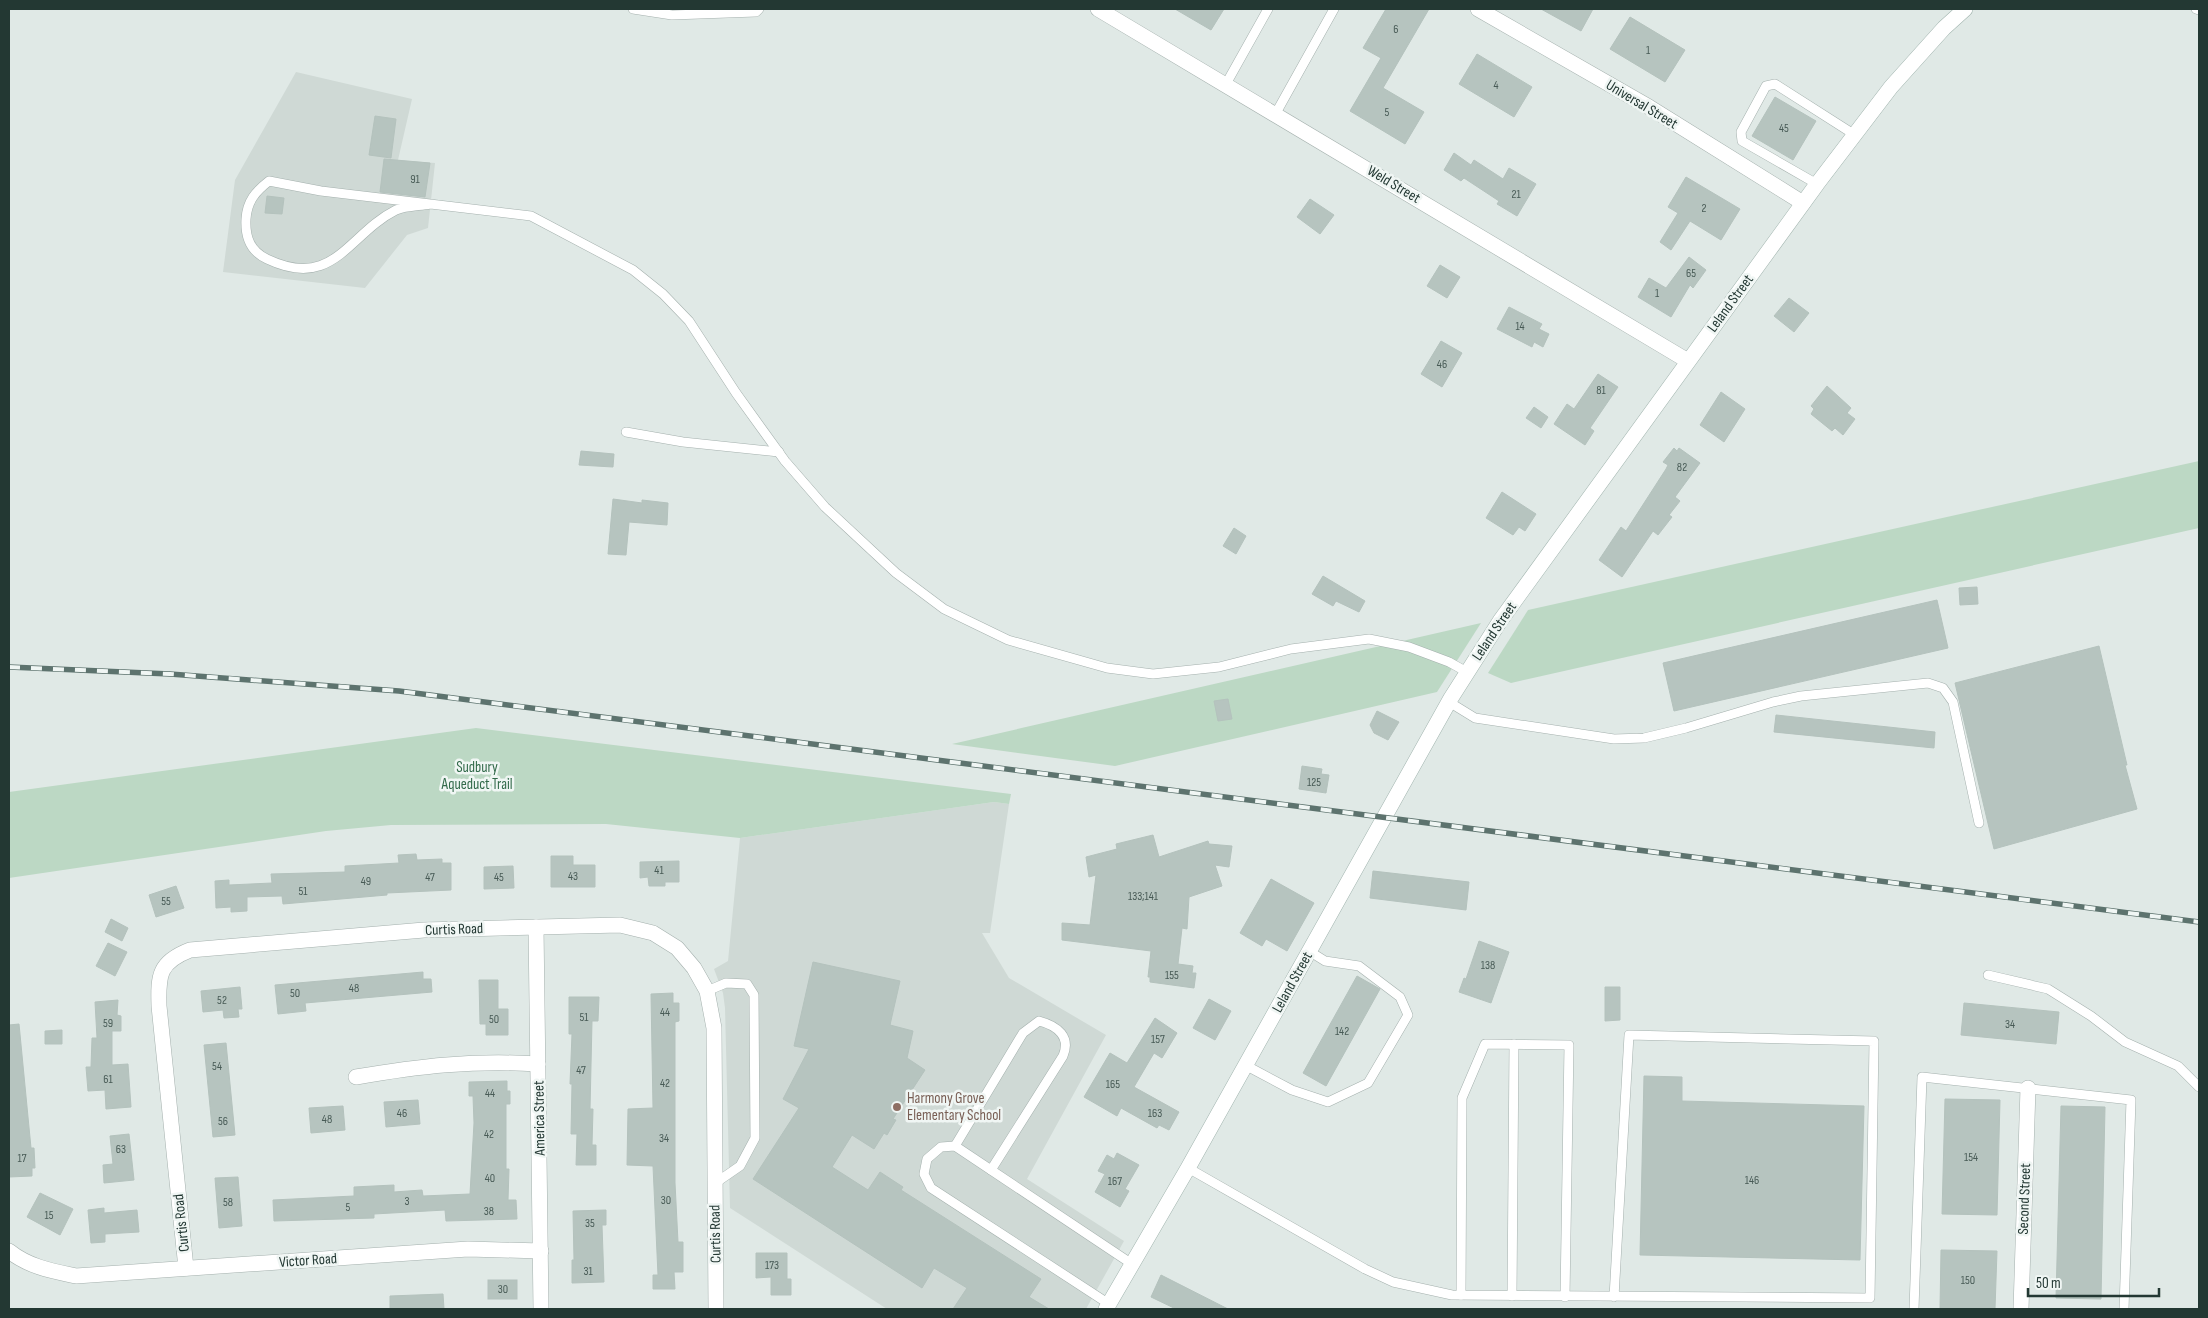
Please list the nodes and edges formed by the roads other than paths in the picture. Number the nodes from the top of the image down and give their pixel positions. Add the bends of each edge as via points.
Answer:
1 (633, 9) edge
2 (759, 9) edge
3 (1098, 9) edge
4 (1268, 9) edge
5 (1334, 9) edge
6 (1478, 9) edge
7 (1964, 9) edge
8 (724, 11) edge
9 (673, 12) edge
10 (1226, 84) junction
11 (1276, 113) junction
12 (1855, 135) junction
13 (1817, 184) junction
14 (1803, 203) junction
15 (430, 204) junction
16 (1688, 361) junction
17 (626, 432) dead end
18 (779, 452) junction
19 (1467, 672) junction
20 (1449, 702) junction
21 (1979, 823) dead end
22 (536, 927) junction
23 (1309, 951) junction
24 (1988, 974) dead end
25 (707, 991) junction
26 (1514, 1044) junction
27 (538, 1064) junction
28 (1245, 1066) junction
29 (356, 1077) dead end
30 (2199, 1087) edge
31 (2028, 1088) junction
32 (955, 1146) junction
33 (1188, 1168) junction
34 (991, 1170) junction
35 (714, 1184) junction
36 (9, 1251) edge
37 (541, 1251) junction
38 (1132, 1264) junction
39 (186, 1268) junction
40 (1461, 1295) junction
41 (1512, 1296) junction
42 (1565, 1297) junction
43 (1614, 1297) junction
44 (1107, 1307) edge
45 (542, 1309) edge
46 (716, 1309) edge
47 (1914, 1309) edge
48 (2021, 1309) edge
49 (2124, 1309) edge

1 - 9 lane
2 - 8 lane via 756,12
3 - 10 street, Weld Street
4 - 10 lane
5 - 11 lane
6 - 14 street, Universal Street via 1649,107
7 - 12 street, Leland Street via 1891,87
8 - 9 lane
10 - 11 street, Weld Street
11 - 16 street, Weld Street
12 - 13 street, Leland Street
12 - 13 lane via 1775,84 1766,86 1741,132 1742,141
13 - 14 street, Leland Street
14 - 16 street, Leland Street
15 - 15 lane via 397,210 341,255 325,264 308,268 277,264 262,257 250,247 245,234 250,202 269,181 321,191
15 - 18 lane via 531,216 634,270 664,294 689,321
16 - 19 street, Leland Street
17 - 18 lane via 683,442
18 - 19 lane via 825,507 896,573 944,609 1008,640 1108,668 1152,674 1220,666 1291,649 1369,639 1409,647
19 - 20 street, Leland Street
20 - 21 lane via 1475,718 1614,739 1644,738 1792,698 1928,683 1943,688 1953,702
20 - 23 street, Leland Street
22 - 25 street, Curtis Road via 620,925 653,933 677,948
22 - 27 street, America Street
22 - 39 street, Curtis Road via 424,930 190,950 174,956 162,969 158,985
23 - 28 street, Leland Street
23 - 28 lane via 1325,961 1359,966 1400,997 1408,1015 1368,1083 1328,1102 1292,1090
24 - 30 lane via 2048,989 2125,1042 2178,1066
25 - 35 street, Curtis Road via 714,1028
25 - 35 lane via 726,983 747,984 754,995 755,1138 740,1166
26 - 40 lane via 1484,1044 1462,1098
26 - 41 lane
26 - 42 lane via 1569,1044
27 - 29 street via 481,1062 424,1066
27 - 37 street, America Street
28 - 33 street, Leland Street
31 - 47 lane via 1922,1077
31 - 48 street, Second Street
31 - 49 lane via 2131,1100
32 - 34 lane
32 - 34 lane via 1023,1033 1039,1021 1054,1025 1064,1036 1067,1047
32 - 44 lane via 941,1147 927,1159 924,1174 931,1188
33 - 38 street, Leland Street
33 - 40 lane via 1365,1269 1393,1282
34 - 38 lane
35 - 46 street, Curtis Road
36 - 39 street, Victor Road via 19,1259 48,1271 76,1276
37 - 39 street, Victor Road via 468,1249
37 - 45 street, America Street
38 - 44 street, Leland Street
40 - 41 lane
41 - 42 lane
42 - 43 lane
43 - 43 lane via 1629,1035 1874,1041 1870,1298

